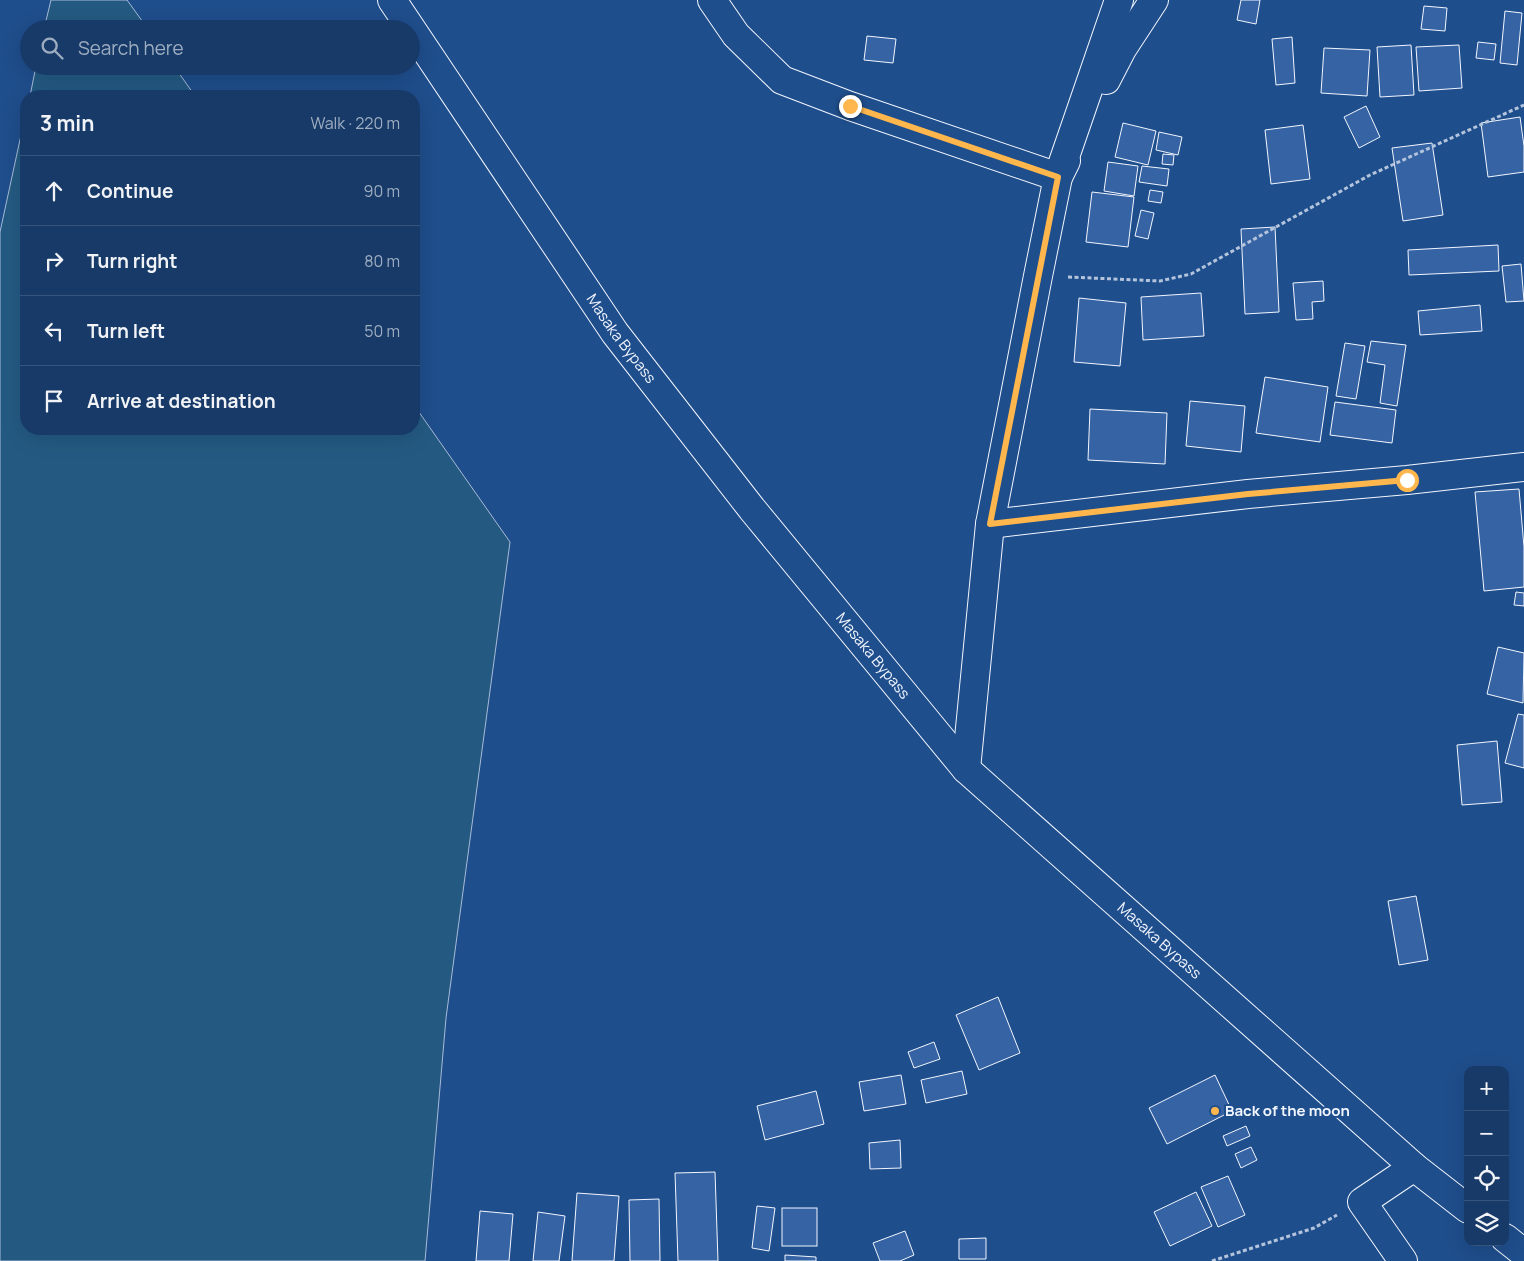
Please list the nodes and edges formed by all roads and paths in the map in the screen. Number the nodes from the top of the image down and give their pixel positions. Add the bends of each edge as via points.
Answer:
1 (392, 0) edge
2 (712, 0) edge
3 (1118, 0) edge
4 (1154, 0) edge
5 (405, 20) edge
6 (420, 42) edge
7 (1524, 105) edge
8 (1058, 177) junction
9 (1038, 276) junction
10 (1524, 467) edge
11 (990, 524) junction
12 (966, 769) junction
13 (1414, 1167) junction
14 (1362, 1202) junction
15 (1464, 1206) edge
16 (1509, 1241) edge
17 (1524, 1253) edge
18 (1212, 1261) edge
19 (1404, 1261) edge

1 - 5 main road, Masaka Bypass
2 - 8 main road via 736,34 782,80
3 - 8 main road
4 - 8 main road via 1122,49
6 - 12 main road, Masaka Bypass via 615,333 752,509
7 - 9 path via 1370,176 1191,274 1160,281
8 - 9 main road
9 - 11 main road
10 - 11 main road
11 - 12 main road
12 - 13 main road, Masaka Bypass
13 - 14 main road
13 - 15 main road, Masaka Bypass
14 - 18 path via 1314,1228
14 - 19 main road
16 - 17 main road

